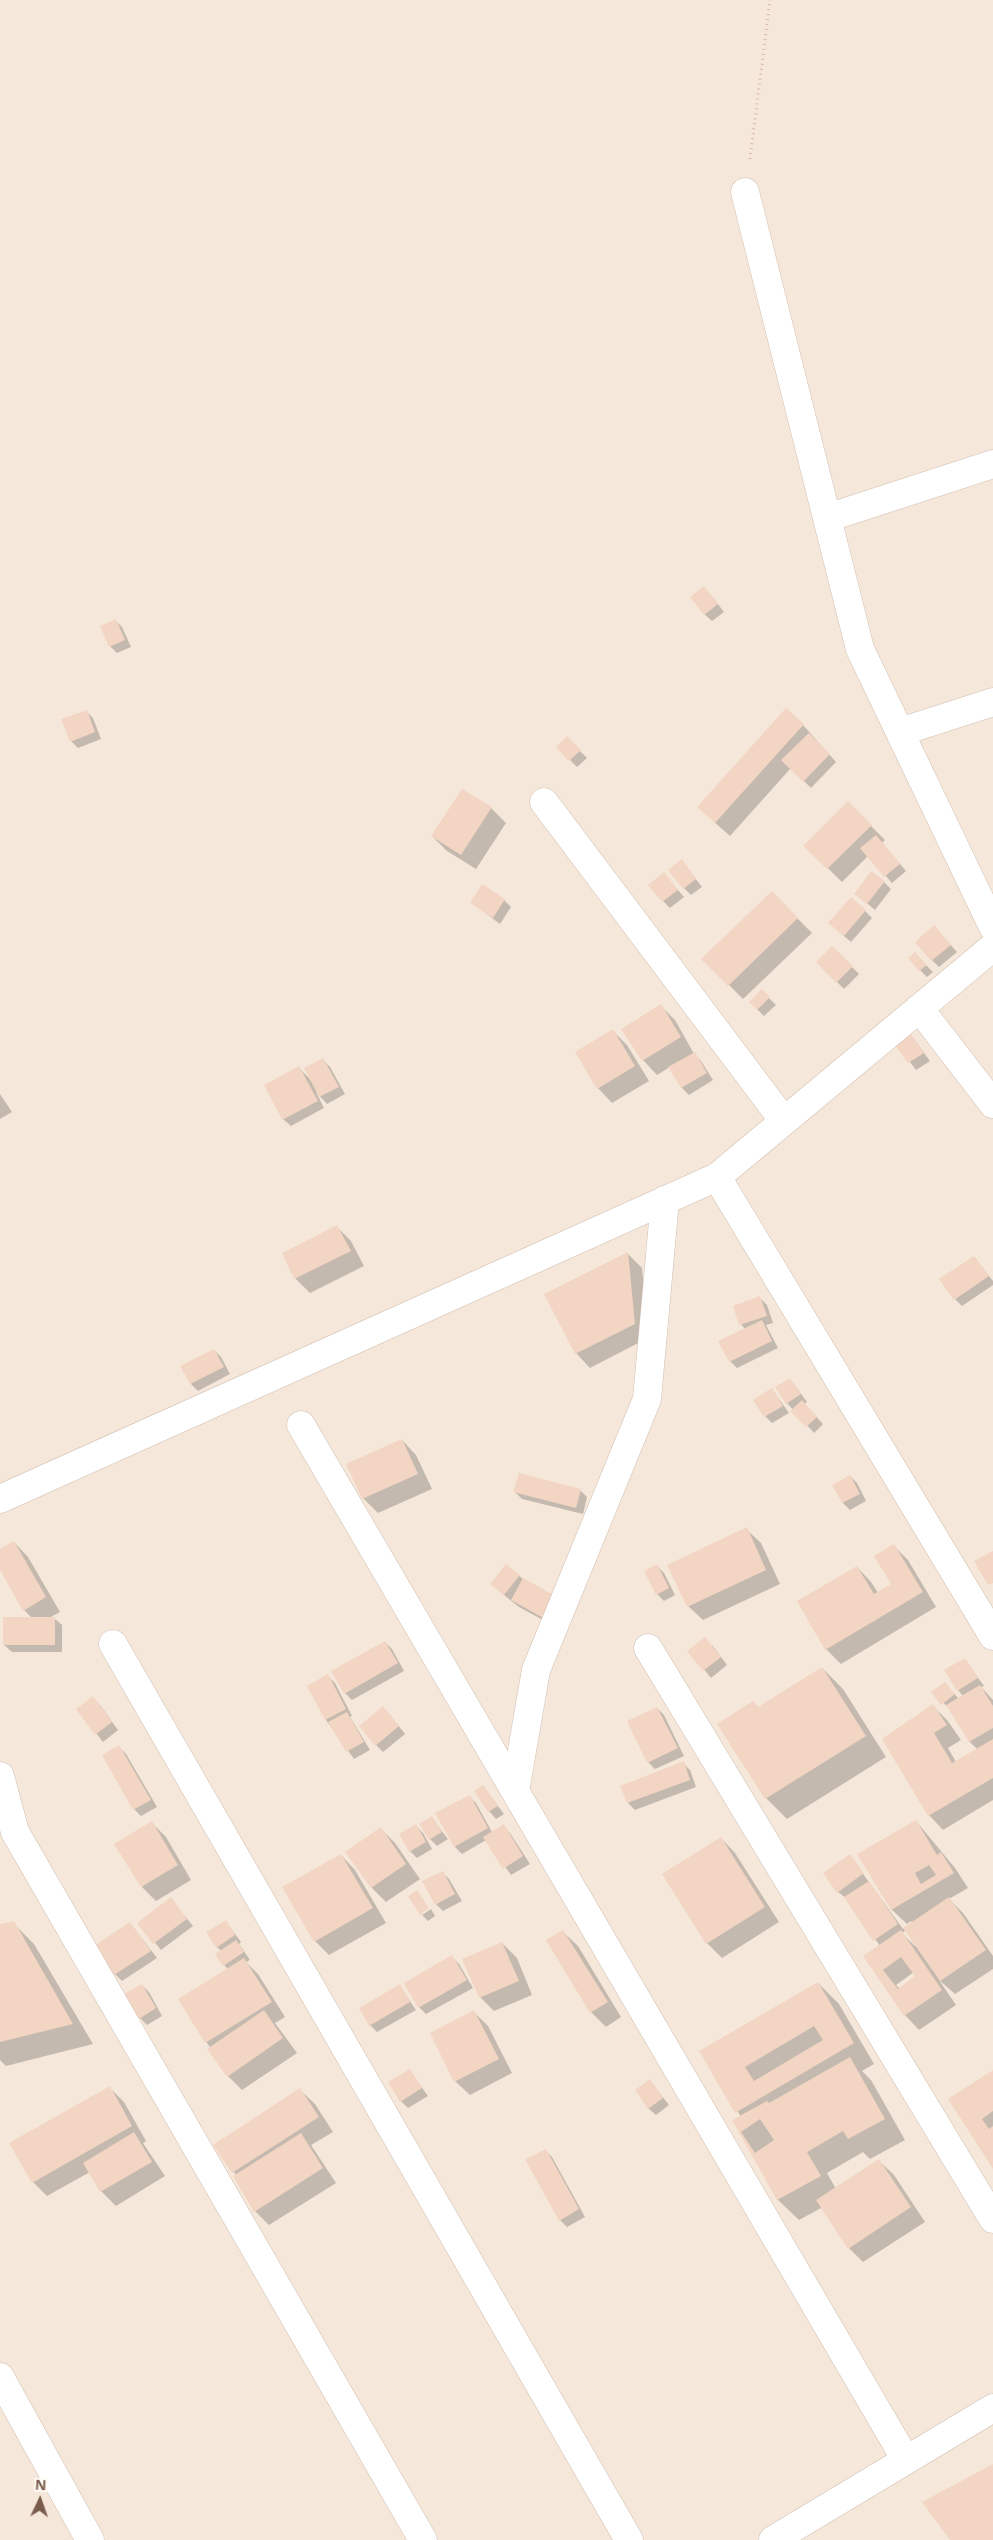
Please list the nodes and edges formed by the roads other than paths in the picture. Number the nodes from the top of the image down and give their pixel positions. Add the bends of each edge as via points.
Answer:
1 (745, 192) road end
2 (993, 464) edge
3 (828, 518) junction
4 (993, 702) edge
5 (900, 732) junction
6 (544, 802) dead end
7 (993, 927) edge
8 (993, 947) edge
9 (919, 1008) junction
10 (993, 1104) edge
11 (784, 1121) junction
12 (717, 1177) junction
13 (665, 1200) junction
14 (301, 1425) dead end
15 (0, 1499) edge
16 (993, 1636) edge
17 (113, 1644) dead end
18 (648, 1648) dead end
19 (0, 1776) edge
20 (516, 1791) junction
21 (993, 2219) edge
22 (0, 2378) edge
23 (993, 2408) edge
24 (906, 2460) junction
25 (90, 2540) edge
26 (424, 2540) edge
27 (629, 2540) edge
28 (773, 2540) edge

1 - 3 street
2 - 3 street
3 - 5 street via 860,649
4 - 5 street
5 - 7 street
6 - 11 street
8 - 9 street
9 - 10 street
9 - 11 street
11 - 12 street
12 - 13 street
12 - 16 street
13 - 15 street
13 - 20 street via 647,1399 536,1670
14 - 20 street
17 - 27 street
18 - 21 street
19 - 26 street via 15,1832
20 - 24 street
22 - 25 street
23 - 24 street
24 - 28 street

